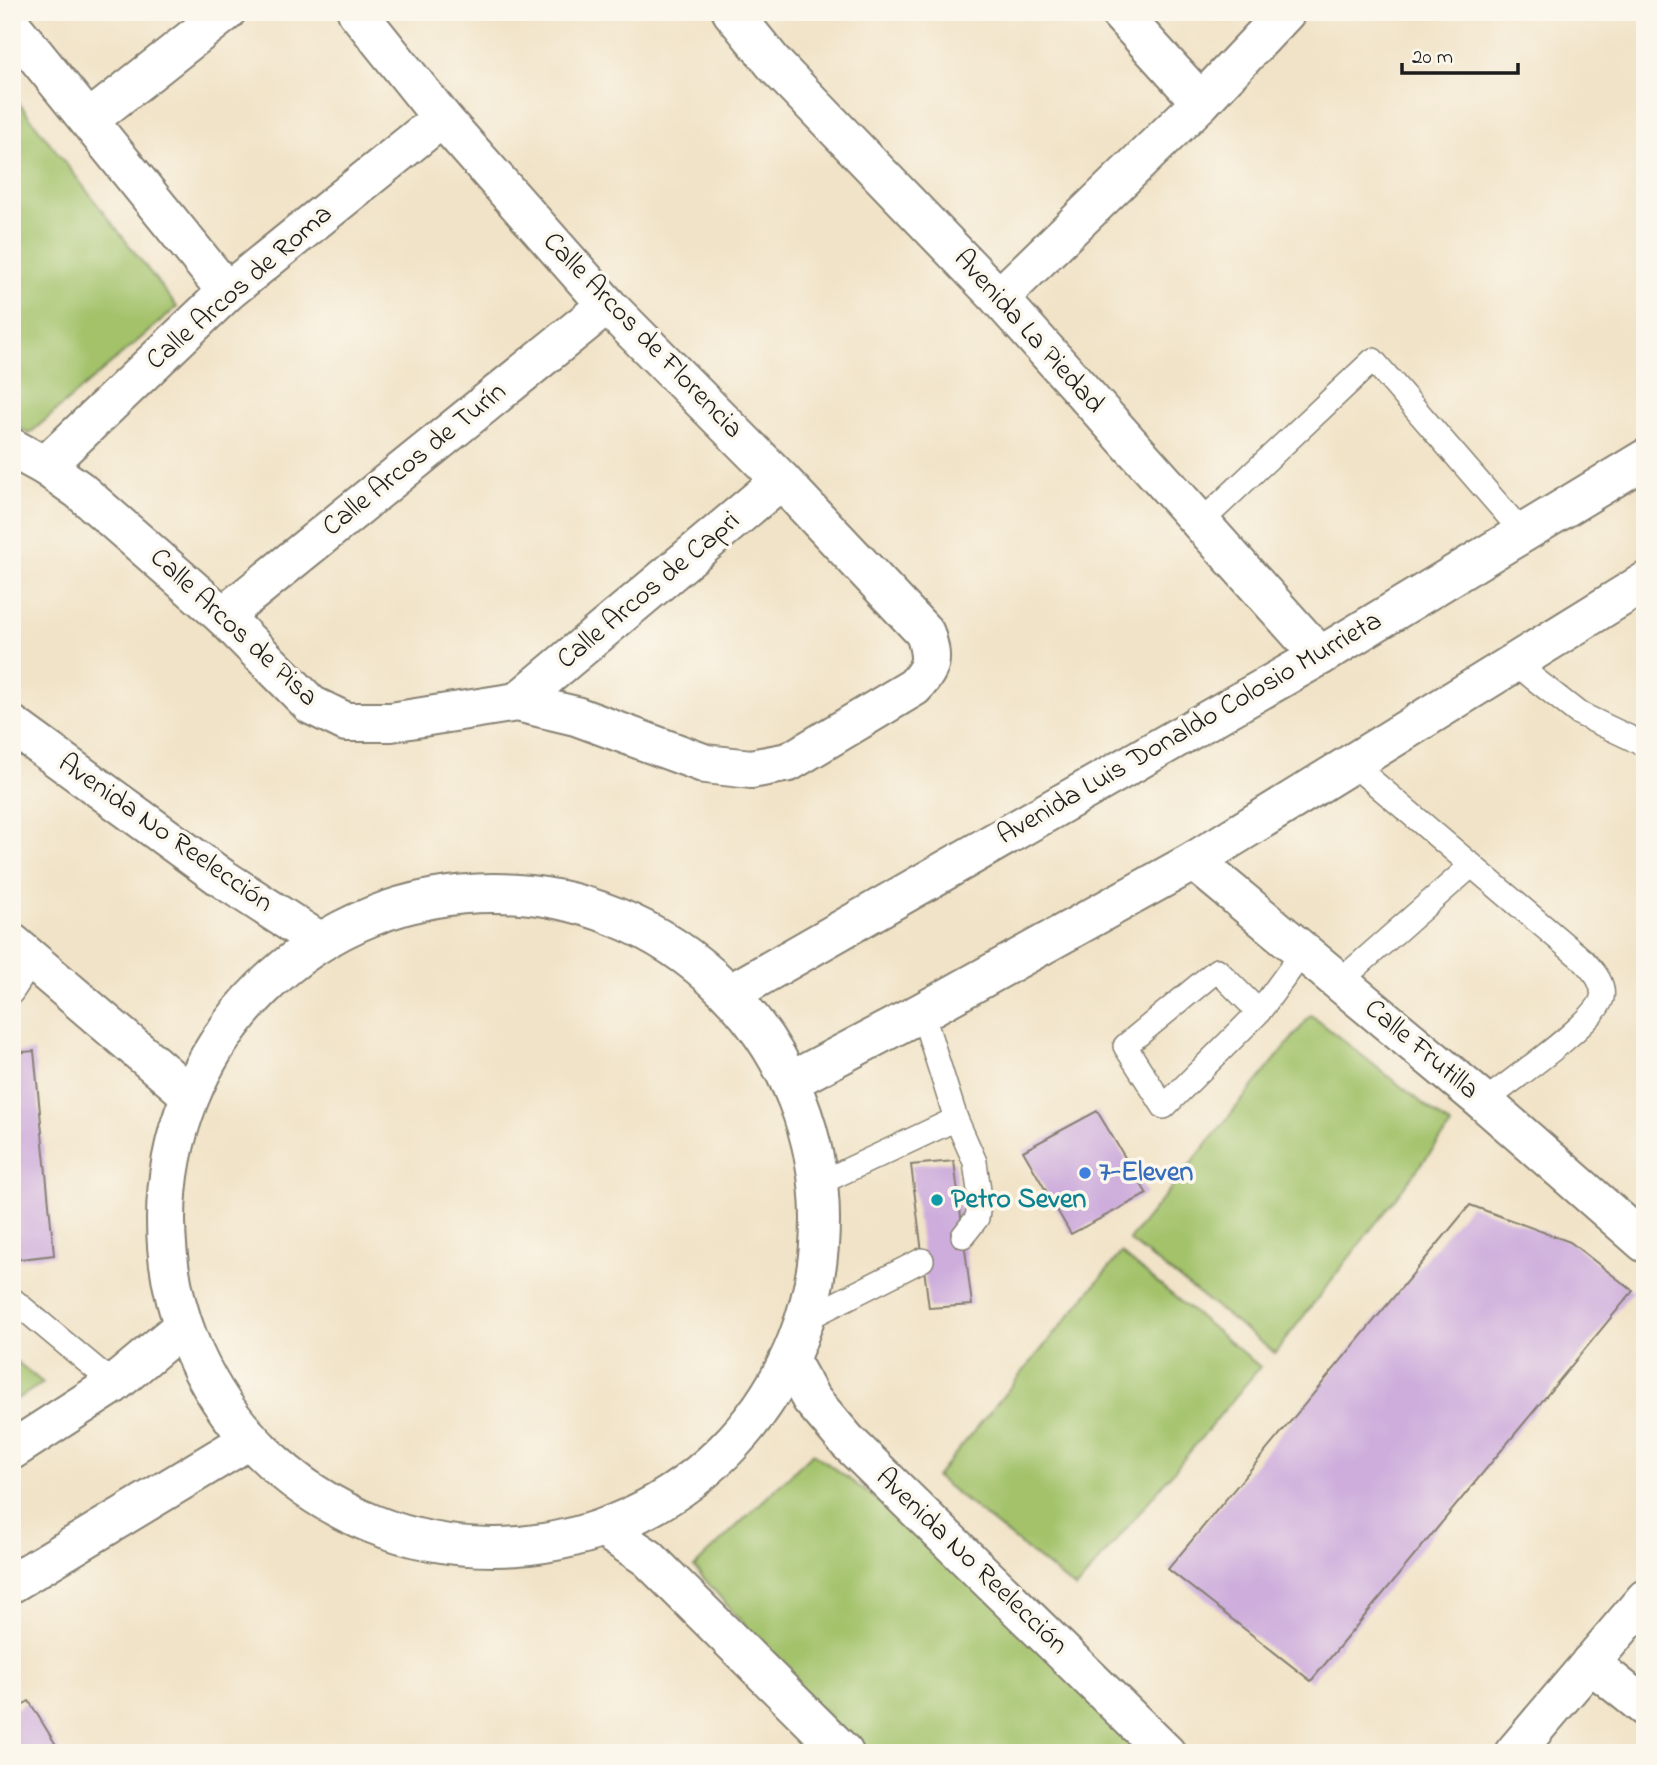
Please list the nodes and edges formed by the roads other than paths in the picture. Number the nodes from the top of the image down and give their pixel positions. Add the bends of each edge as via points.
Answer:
1 (226, 12) edge
2 (357, 12) edge
3 (732, 12) edge
4 (1119, 12) edge
5 (1286, 12) edge
6 (12, 26) edge
7 (1201, 102) junction
8 (442, 118) junction
9 (89, 120) junction
10 (227, 292) junction
11 (999, 298) junction
12 (607, 305) junction
13 (12, 448) edge
14 (1645, 459) edge
15 (45, 466) junction
16 (781, 480) junction
17 (1200, 523) junction
18 (1523, 533) junction
19 (1645, 582) edge
20 (223, 615) junction
21 (932, 653) joint
22 (1320, 656) junction
23 (1513, 662) junction
24 (517, 702) junction
25 (12, 725) edge
26 (1645, 742) edge
27 (1350, 762) junction
28 (1194, 861) junction
29 (1472, 866) junction
30 (319, 941) junction
31 (23, 951) edge
32 (1303, 952) junction
33 (1339, 982) junction
34 (12, 992) edge
35 (731, 993) junction
36 (922, 1012) junction
37 (1259, 1012) junction
38 (791, 1081) junction
39 (189, 1094) junction
40 (1483, 1102) junction
41 (956, 1119) junction
42 (820, 1183) junction
43 (964, 1236) dead end
44 (1645, 1243) edge
45 (922, 1260) dead end
46 (12, 1299) edge
47 (806, 1319) junction
48 (182, 1327) junction
49 (790, 1361) junction
50 (114, 1384) junction
51 (249, 1440) junction
52 (12, 1450) edge
53 (603, 1528) junction
54 (12, 1583) edge
55 (1645, 1599) edge
56 (1590, 1663) junction
57 (1645, 1707) edge
58 (844, 1753) edge
59 (1166, 1753) edge
60 (1514, 1753) edge

1 - 9 street
2 - 8 street, Calle Arcos de Florencia
3 - 11 street, Avenida La Piedad via 775,65
4 - 7 street
5 - 7 street
6 - 9 street
7 - 11 street
8 - 10 street, Calle Arcos de Roma
8 - 12 street, Calle Arcos de Florencia
9 - 10 street
10 - 15 street, Calle Arcos de Roma
11 - 17 street, Avenida La Piedad
12 - 16 street, Calle Arcos de Florencia
12 - 20 street, Calle Arcos de Turín
13 - 15 street, Calle Arcos de Pisa
14 - 18 street, Avenida Luis Donaldo Colosio Murrieta
15 - 20 street, Calle Arcos de Pisa
16 - 21 street, Calle Arcos de Florencia via 925,633
16 - 24 street, Calle Arcos de Capri
17 - 18 lane via 1373,360
17 - 22 street, Avenida La Piedad
18 - 22 street, Avenida Luis Donaldo Colosio Murrieta
19 - 23 street
20 - 24 street, Calle Arcos de Pisa via 311,705 346,722 391,722
21 - 24 street, Calle Arcos de Pisa via 928,673 914,687 789,762 751,769 706,764 576,716
22 - 35 street, Avenida Luis Donaldo Colosio Murrieta
23 - 26 lane via 1578,713
23 - 27 street
25 - 30 street, Avenida No Reelección via 222,878
27 - 28 street
27 - 29 lane
28 - 32 street, Calle Frutilla
28 - 36 street
29 - 33 lane
29 - 40 lane via 1583,960 1600,979 1602,998 1587,1021
30 - 35 street via 401,905 502,893 578,903 661,938
30 - 39 street via 265,983 221,1034
31 - 34 lane
31 - 39 street
32 - 33 street, Calle Frutilla
32 - 37 lane
33 - 40 street, Calle Frutilla
35 - 38 street
36 - 38 street
36 - 41 lane
37 - 37 lane via 1164,1107 1125,1046 1217,970
38 - 42 street via 810,1131
39 - 48 street via 167,1170 165,1250
40 - 44 street, Calle Frutilla
41 - 42 lane
41 - 43 lane via 975,1162 980,1198 977,1218
42 - 47 street via 821,1252
45 - 47 lane
46 - 50 lane
47 - 49 street
48 - 50 street
48 - 51 street via 199,1367
49 - 53 street via 756,1416 713,1464 661,1501
49 - 59 street, Avenida No Reelección via 811,1399 847,1441
50 - 52 street
51 - 53 street via 308,1490 388,1529 450,1544 527,1545
51 - 54 street
53 - 58 street via 648,1558
55 - 56 street
56 - 57 street
56 - 60 street

